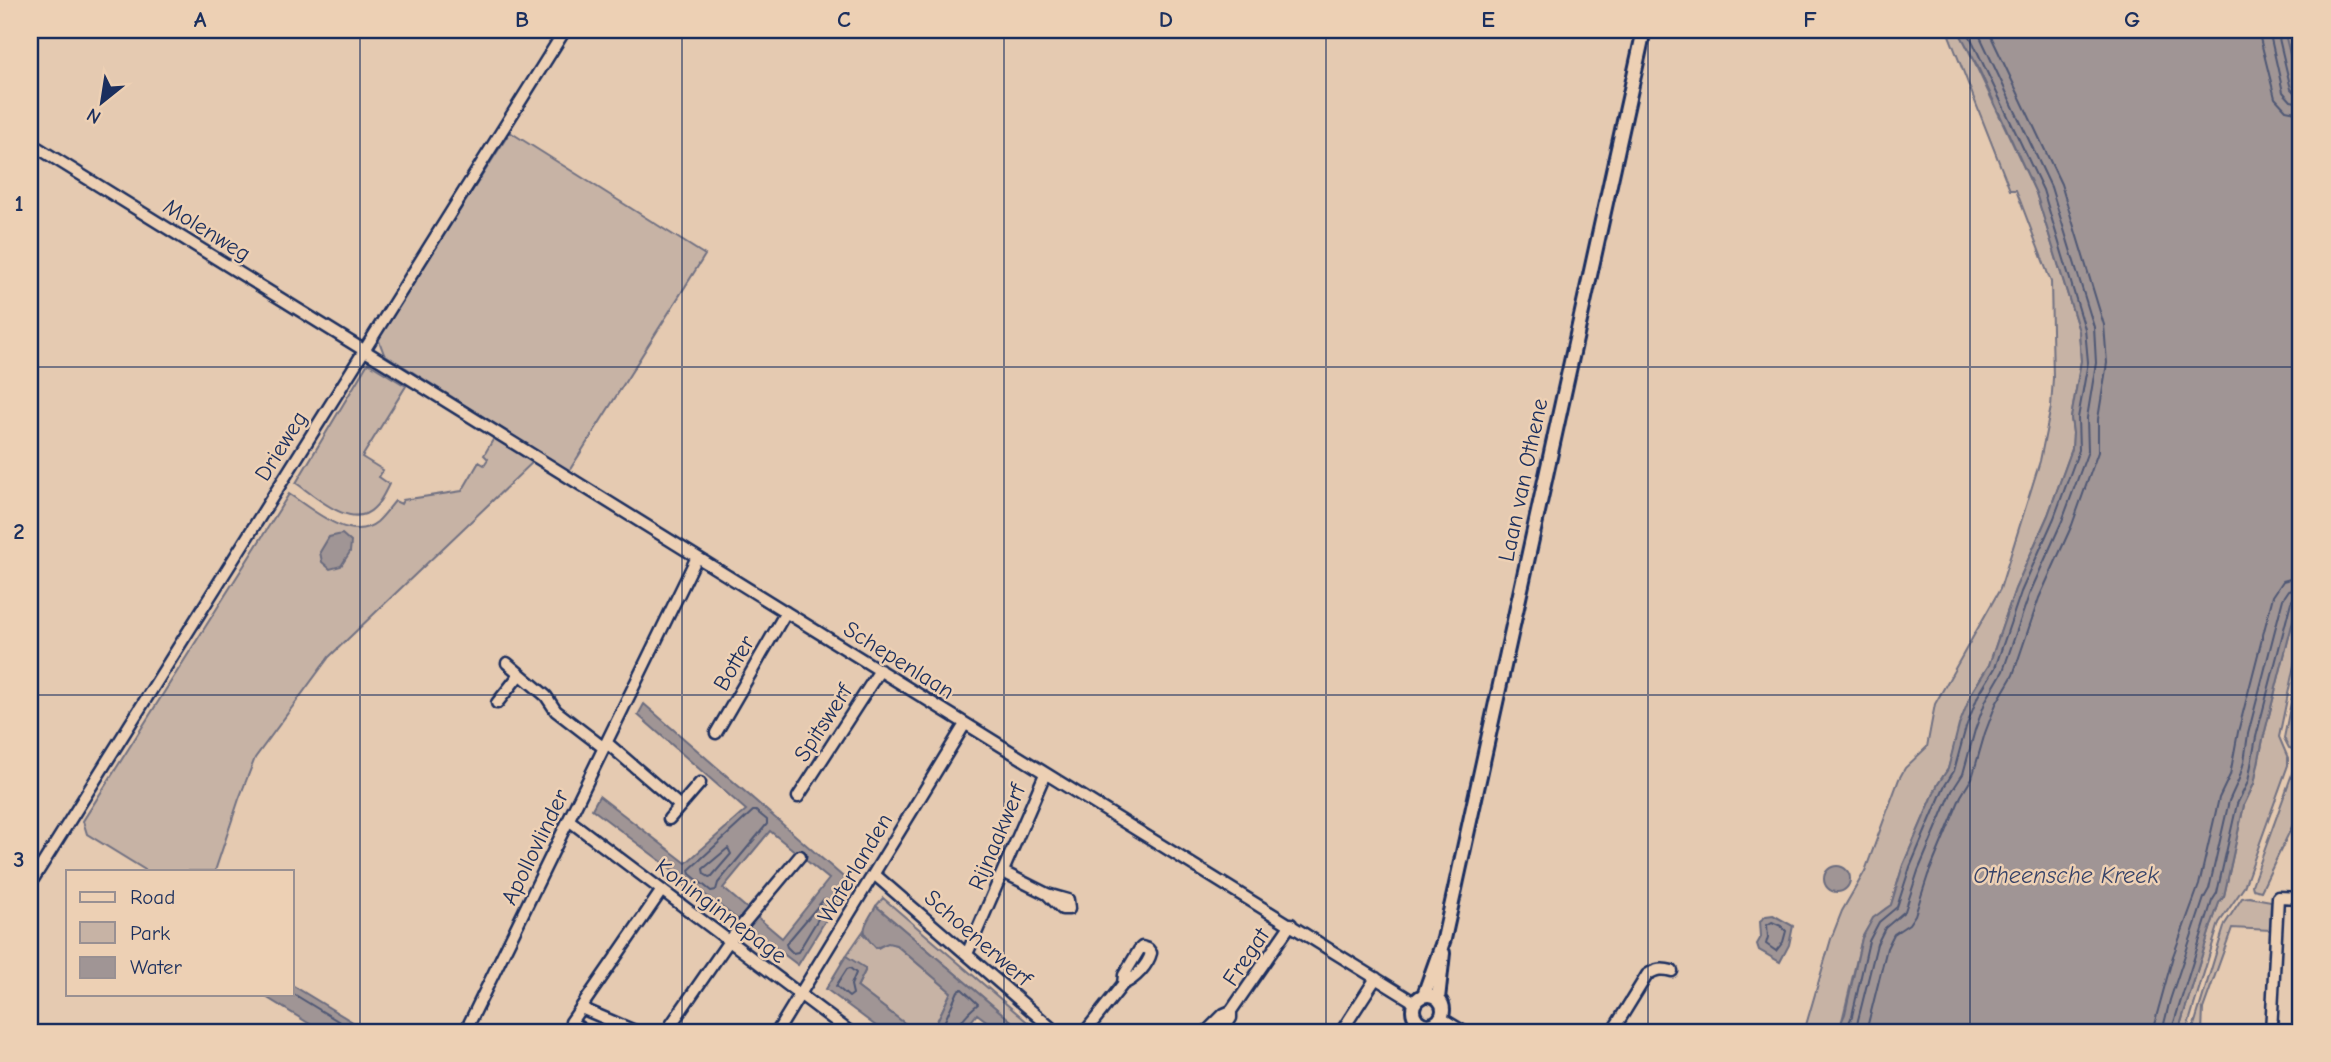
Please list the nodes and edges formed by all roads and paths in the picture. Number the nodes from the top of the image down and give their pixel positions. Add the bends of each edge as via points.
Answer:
1 (565, 30) edge
2 (1644, 30) edge
3 (30, 143) edge
4 (364, 350) junction
5 (697, 557) junction
6 (786, 612) junction
7 (507, 663) dead end
8 (880, 670) junction
9 (520, 674) junction
10 (497, 703) dead end
11 (965, 724) junction
12 (716, 733) dead end
13 (605, 745) junction
14 (1045, 774) junction
15 (700, 783) dead end
16 (798, 797) dead end
17 (680, 806) junction
18 (669, 819) dead end
19 (570, 821) junction
20 (800, 856) dead end
21 (1003, 872) junction
22 (874, 874) junction
23 (30, 884) edge
24 (662, 890) junction
25 (1046, 894) dead end
26 (2301, 898) edge
27 (1291, 924) junction
28 (1444, 939) junction
29 (729, 942) junction
30 (967, 954) junction
31 (1672, 971) dead end
32 (1376, 978) junction
33 (1123, 984) dead end
34 (800, 995) junction
35 (1419, 999) junction
36 (1438, 999) junction
37 (581, 1008) junction
38 (1231, 1011) junction
39 (1428, 1026) edge
40 (1460, 1031) edge
41 (465, 1032) edge
42 (586, 1032) edge
43 (637, 1032) edge
44 (666, 1032) edge
45 (777, 1032) edge
46 (850, 1032) edge
47 (1056, 1032) edge
48 (1085, 1032) edge
49 (1206, 1032) edge
50 (1222, 1032) edge
51 (1341, 1032) edge
52 (1612, 1032) edge
53 (2271, 1032) edge

1 - 4 street, Drieweg
2 - 28 street, Laan van Othene
3 - 4 street, Molenweg
4 - 5 street, Schepenlaan
4 - 23 street, Drieweg
5 - 6 street, Schepenlaan
5 - 13 street, Apollovlinder
6 - 8 street, Schepenlaan
6 - 12 street, Botter
7 - 9 street
8 - 11 street, Schepenlaan
8 - 16 street, Spitswerf
9 - 10 street
9 - 13 street via 556,711
11 - 14 street, Schepenlaan
11 - 22 street, Waterlanden
13 - 17 street
13 - 19 street, Apollovlinder
14 - 21 street, Rijnaakwerf
14 - 27 street, Schepenlaan
15 - 17 street
17 - 18 street
19 - 24 street, Koninginnepage
19 - 41 street, Apollovlinder
20 - 29 street
21 - 25 street
21 - 30 street, Rijnaakwerf
22 - 30 street, Schoenerwerf
22 - 34 street, Waterlanden
24 - 29 street, Koninginnepage
24 - 37 street
26 - 53 street via 2278,897
27 - 32 street, Schepenlaan
27 - 38 street, Fregat
28 - 35 street, Laan van Othene
28 - 36 street, Laan van Othene
29 - 34 street, Koninginnepage
29 - 44 street
30 - 47 street, Schoenerwerf
31 - 52 street via 1655,970 1647,975
32 - 35 street, Schepenlaan
32 - 51 street
33 - 48 street
34 - 45 street, Waterlanden
34 - 46 street, Koninginnepage
35 - 36 street via 1433,995
35 - 39 street via 1414,1014
36 - 39 street, Laan van Othene via 1443,1007
37 - 42 street via 571,1022
37 - 43 street
38 - 49 street, Fregat
38 - 50 street, Fregat
39 - 40 street

